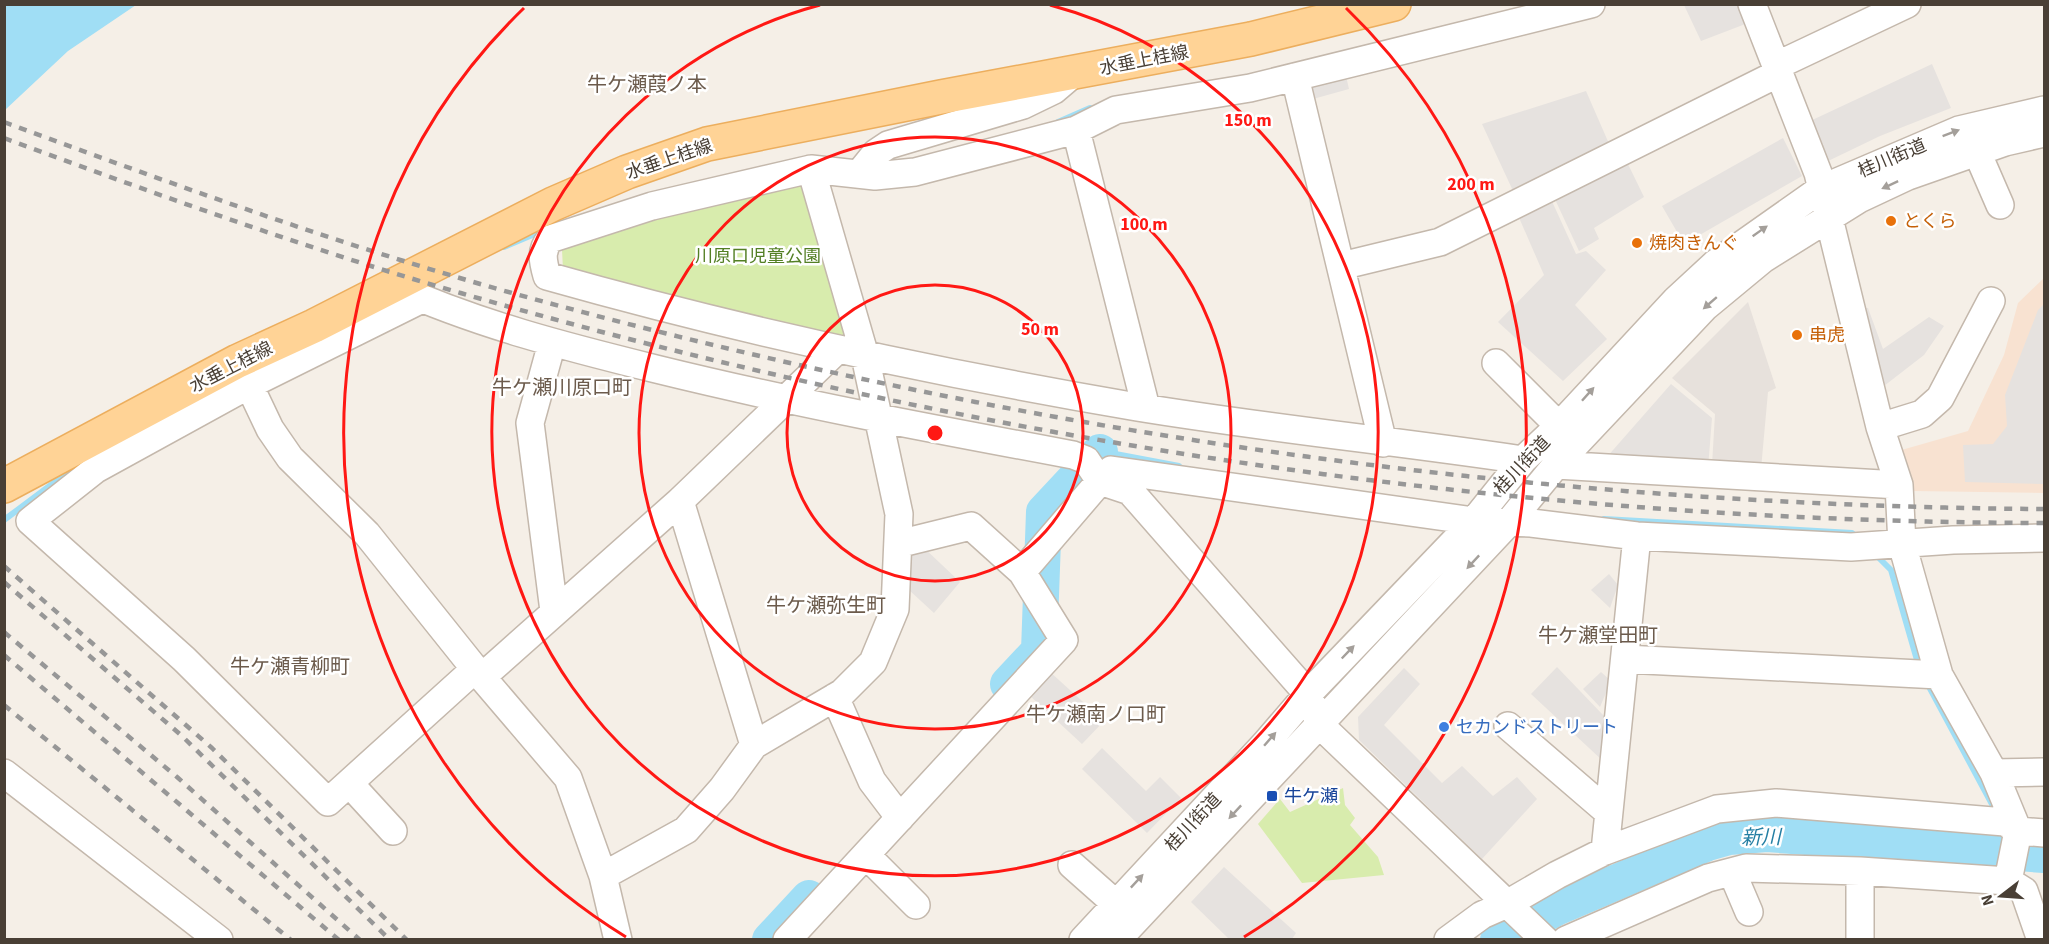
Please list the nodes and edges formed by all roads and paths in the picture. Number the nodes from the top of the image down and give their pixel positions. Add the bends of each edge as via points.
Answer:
1 (1394, 4) edge
2 (1591, 4) edge
3 (1752, 4) edge
4 (1907, 4) edge
5 (1778, 69) junction
6 (1074, 73) junction
7 (1294, 78) junction
8 (2044, 110) edge
9 (1076, 130) junction
10 (2044, 133) edge
11 (1977, 152) junction
12 (811, 169) junction
13 (860, 174) junction
14 (1821, 189) junction
15 (2000, 206) dead end
16 (1830, 217) junction
17 (1341, 266) junction
18 (407, 293) junction
19 (1991, 301) dead end
20 (552, 344) junction
21 (838, 349) junction
22 (864, 356) junction
23 (1496, 363) dead end
24 (244, 374) junction
25 (786, 401) junction
26 (1146, 408) junction
27 (879, 416) junction
28 (1559, 426) junction
29 (1880, 427) junction
30 (1383, 443) junction
31 (1523, 460) junction
32 (1556, 465) junction
33 (1094, 470) junction
34 (1899, 484) junction
35 (4, 486) edge
36 (680, 501) junction
37 (1474, 520) junction
38 (1510, 522) junction
39 (1637, 536) junction
40 (2044, 538) edge
41 (898, 544) junction
42 (1878, 545) junction
43 (1022, 572) junction
44 (554, 611) junction
45 (1625, 659) junction
46 (479, 673) junction
47 (1928, 674) junction
48 (1308, 694) junction
49 (835, 697) junction
50 (1320, 725) junction
51 (1508, 726) dead end
52 (754, 745) junction
53 (2044, 772) edge
54 (1994, 773) junction
55 (5, 775) edge
56 (349, 783) junction
57 (1608, 812) junction
58 (900, 818) junction
59 (2005, 828) junction
60 (393, 831) dead end
61 (2044, 834) edge
62 (1605, 851) junction
63 (866, 855) junction
64 (1072, 865) dead end
65 (1860, 871) junction
66 (1732, 872) junction
67 (2009, 875) junction
68 (603, 876) junction
69 (1116, 904) junction
70 (916, 905) dead end
71 (1512, 908) junction
72 (1749, 912) dead end
73 (1550, 938) edge
74 (2032, 938) edge
75 (219, 939) edge
76 (618, 939) edge
77 (787, 939) edge
78 (1083, 939) edge
79 (1117, 939) edge
80 (1448, 939) edge
81 (1860, 939) edge

1 - 6 main road, 水垂上桂線 via 1284,32
2 - 7 street
3 - 5 street
4 - 5 street
5 - 14 street
5 - 17 street via 1440,242
6 - 13 street via 1054,90 1023,105 888,145 876,153
6 - 18 main road, 水垂上桂線 via 707,144 553,204
7 - 9 street via 1116,110
7 - 17 street
14 -> 8 street, 桂川街道 via 1959,130
9 - 13 street via 915,172 892,176
9 - 26 street
10 - 11 street, 桂川街道
11 - 15 street
11 -> 16 street, 桂川街道 via 1908,176
12 - 13 street
12 - 21 street via 652,206 550,239 544,246 544,265 547,276 666,310
12 - 22 street
14 - 16 street
28 -> 14 street, 桂川街道 via 1697,280
16 - 29 street
16 -> 32 street, 桂川街道 via 1763,260 1705,307
17 - 30 street
18 - 20 street
18 - 24 main road, 水垂上桂線
19 - 29 street via 1940,398 1922,414
20 - 25 street
20 - 44 street via 531,423
21 - 22 street
21 - 25 street
22 - 26 street
22 - 27 street
23 - 28 street
24 - 35 main road, 水垂上桂線
24 - 46 street via 270,429 290,458 367,534
24 - 56 street via 96,469 30,521 184,658 328,802
25 - 27 street
25 - 36 street
26 - 30 street
27 - 33 street
27 - 41 street via 899,514
28 - 31 street, 桂川街道
29 - 34 street
30 - 31 street
31 - 37 street, 桂川街道
32 - 34 street
32 - 38 street, 桂川街道
33 - 37 street
33 - 43 street
33 - 48 street via 1130,490
34 - 42 street
36 - 44 street
36 - 52 street
37 - 38 street
48 -> 37 street, 桂川街道
38 - 39 street
38 -> 50 street, 桂川街道
39 - 42 street
39 - 45 street
40 - 42 street
41 - 43 street via 971,526
41 - 49 street via 895,609 873,662
42 - 47 street
43 - 58 street via 1064,640
44 - 46 street
45 - 47 street
45 - 57 street
46 - 56 street
46 - 68 street via 568,778
47 - 54 street
48 - 50 street
69 -> 48 street, 桂川街道
49 - 52 street
49 - 58 street via 872,781
50 - 71 street
50 -> 79 street, 桂川街道
51 - 57 street
52 - 68 street via 686,830
53 - 54 street
54 - 59 street
55 - 75 street
56 - 60 street
57 - 62 street
58 - 63 street
59 - 61 street
59 - 62 street via 1776,803 1717,809
59 - 67 street
62 - 71 street via 1557,874
63 - 70 street
63 - 77 street
64 - 69 street
65 - 66 street via 1746,868
65 - 67 street
65 - 81 street
66 - 72 street
66 - 73 street
67 - 74 street via 2024,891
68 - 76 street
69 - 78 street, 桂川街道
71 - 73 street
71 - 80 street via 1482,915

